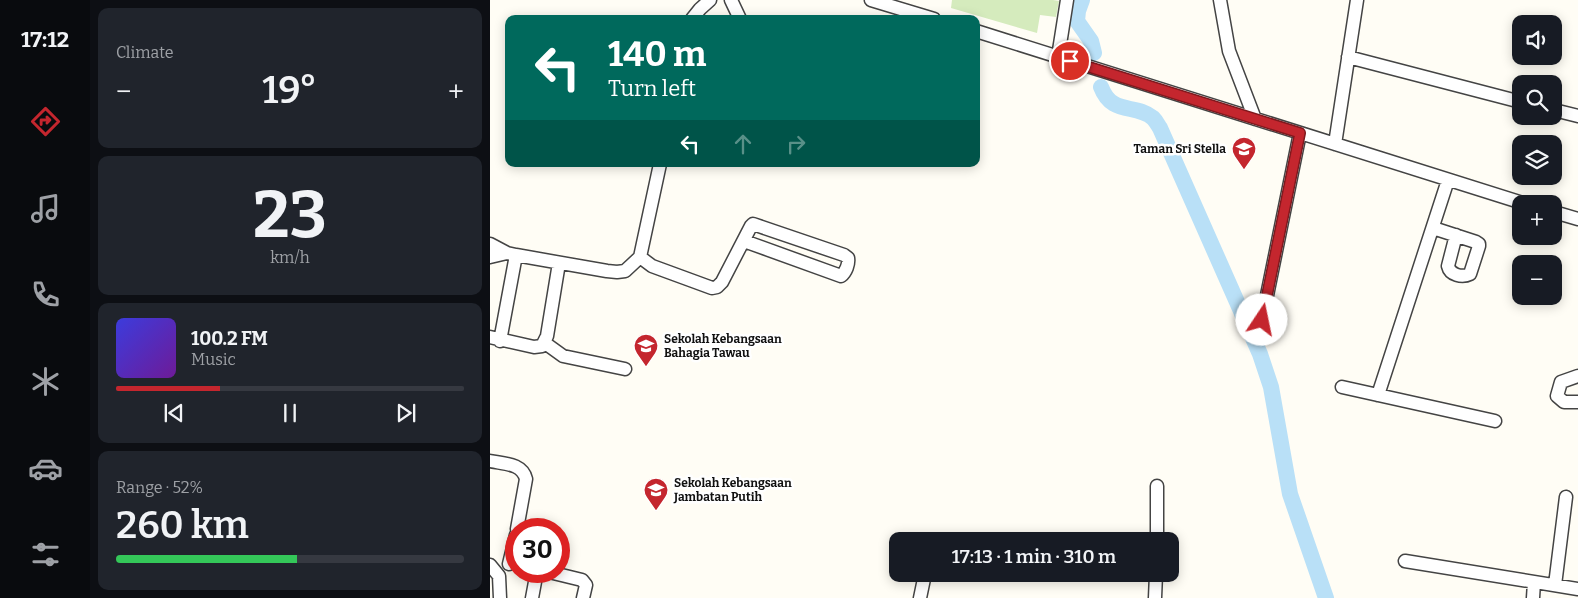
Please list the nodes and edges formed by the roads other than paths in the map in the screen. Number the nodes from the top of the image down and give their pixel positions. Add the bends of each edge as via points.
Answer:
1 (710, 0) edge
2 (731, 0) edge
3 (871, 0) edge
4 (1067, 0) edge
5 (1220, 0) edge
6 (1357, 0) edge
7 (695, 15) edge
8 (738, 15) edge
9 (921, 15) edge
10 (980, 32) edge
11 (1058, 57) junction
12 (1348, 57) junction
13 (1512, 100) edge
14 (1562, 112) edge
15 (1578, 116) edge
16 (1255, 119) junction
17 (1300, 133) junction
18 (1335, 144) junction
19 (659, 167) edge
20 (1448, 180) junction
21 (1512, 200) edge
22 (1562, 214) edge
23 (1578, 219) edge
24 (1433, 228) junction
25 (1456, 235) dead end
26 (802, 240) junction
27 (744, 241) junction
28 (490, 244) edge
29 (511, 254) junction
30 (490, 257) edge
31 (639, 259) junction
32 (795, 260) junction
33 (559, 262) junction
34 (1262, 320) dead end
35 (495, 339) edge
36 (545, 343) junction
37 (625, 369) dead end
38 (1578, 376) edge
39 (1342, 387) dead end
40 (1378, 395) junction
41 (1578, 402) edge
42 (1495, 420) dead end
43 (490, 461) edge
44 (1157, 486) dead end
45 (1566, 497) dead end
46 (519, 518) edge
47 (1157, 532) edge
48 (1405, 561) dead end
49 (493, 568) edge
50 (570, 578) edge
51 (923, 582) edge
52 (1156, 582) edge
53 (1534, 582) junction
54 (535, 583) edge
55 (1555, 585) junction
56 (1578, 589) edge
57 (500, 598) edge
58 (532, 598) edge
59 (583, 598) edge
60 (920, 598) edge
61 (1155, 598) edge
62 (1533, 598) edge

1 - 7 street
2 - 8 street
3 - 9 street
4 - 11 street
5 - 16 street via 1229,51
6 - 12 street
10 - 11 street
11 - 16 street
12 - 13 street
12 - 18 street
14 - 15 street
16 - 17 street
17 - 18 street
17 - 34 street
18 - 20 street
19 - 31 street
20 - 21 street
20 - 24 street
22 - 23 street
24 - 25 street
24 - 40 street
26 - 27 street via 754,224
26 - 32 street
26 - 32 street via 844,255 848,262 841,276
27 - 31 street via 722,282 712,288
27 - 32 street
28 - 29 street
29 - 30 street
29 - 33 street
29 - 35 street
31 - 33 street via 625,271
33 - 36 street
35 - 36 street via 534,347
36 - 37 street via 564,356
38 - 41 street via 1561,382 1557,396 1564,402
39 - 40 street
40 - 42 street
43 - 46 street via 519,467 524,472 526,479
44 - 47 street
45 - 55 street
48 - 53 street
49 - 57 street via 500,583
50 - 59 street via 586,585
51 - 60 street
52 - 61 street
53 - 55 street
53 - 62 street
54 - 58 street
55 - 56 street

